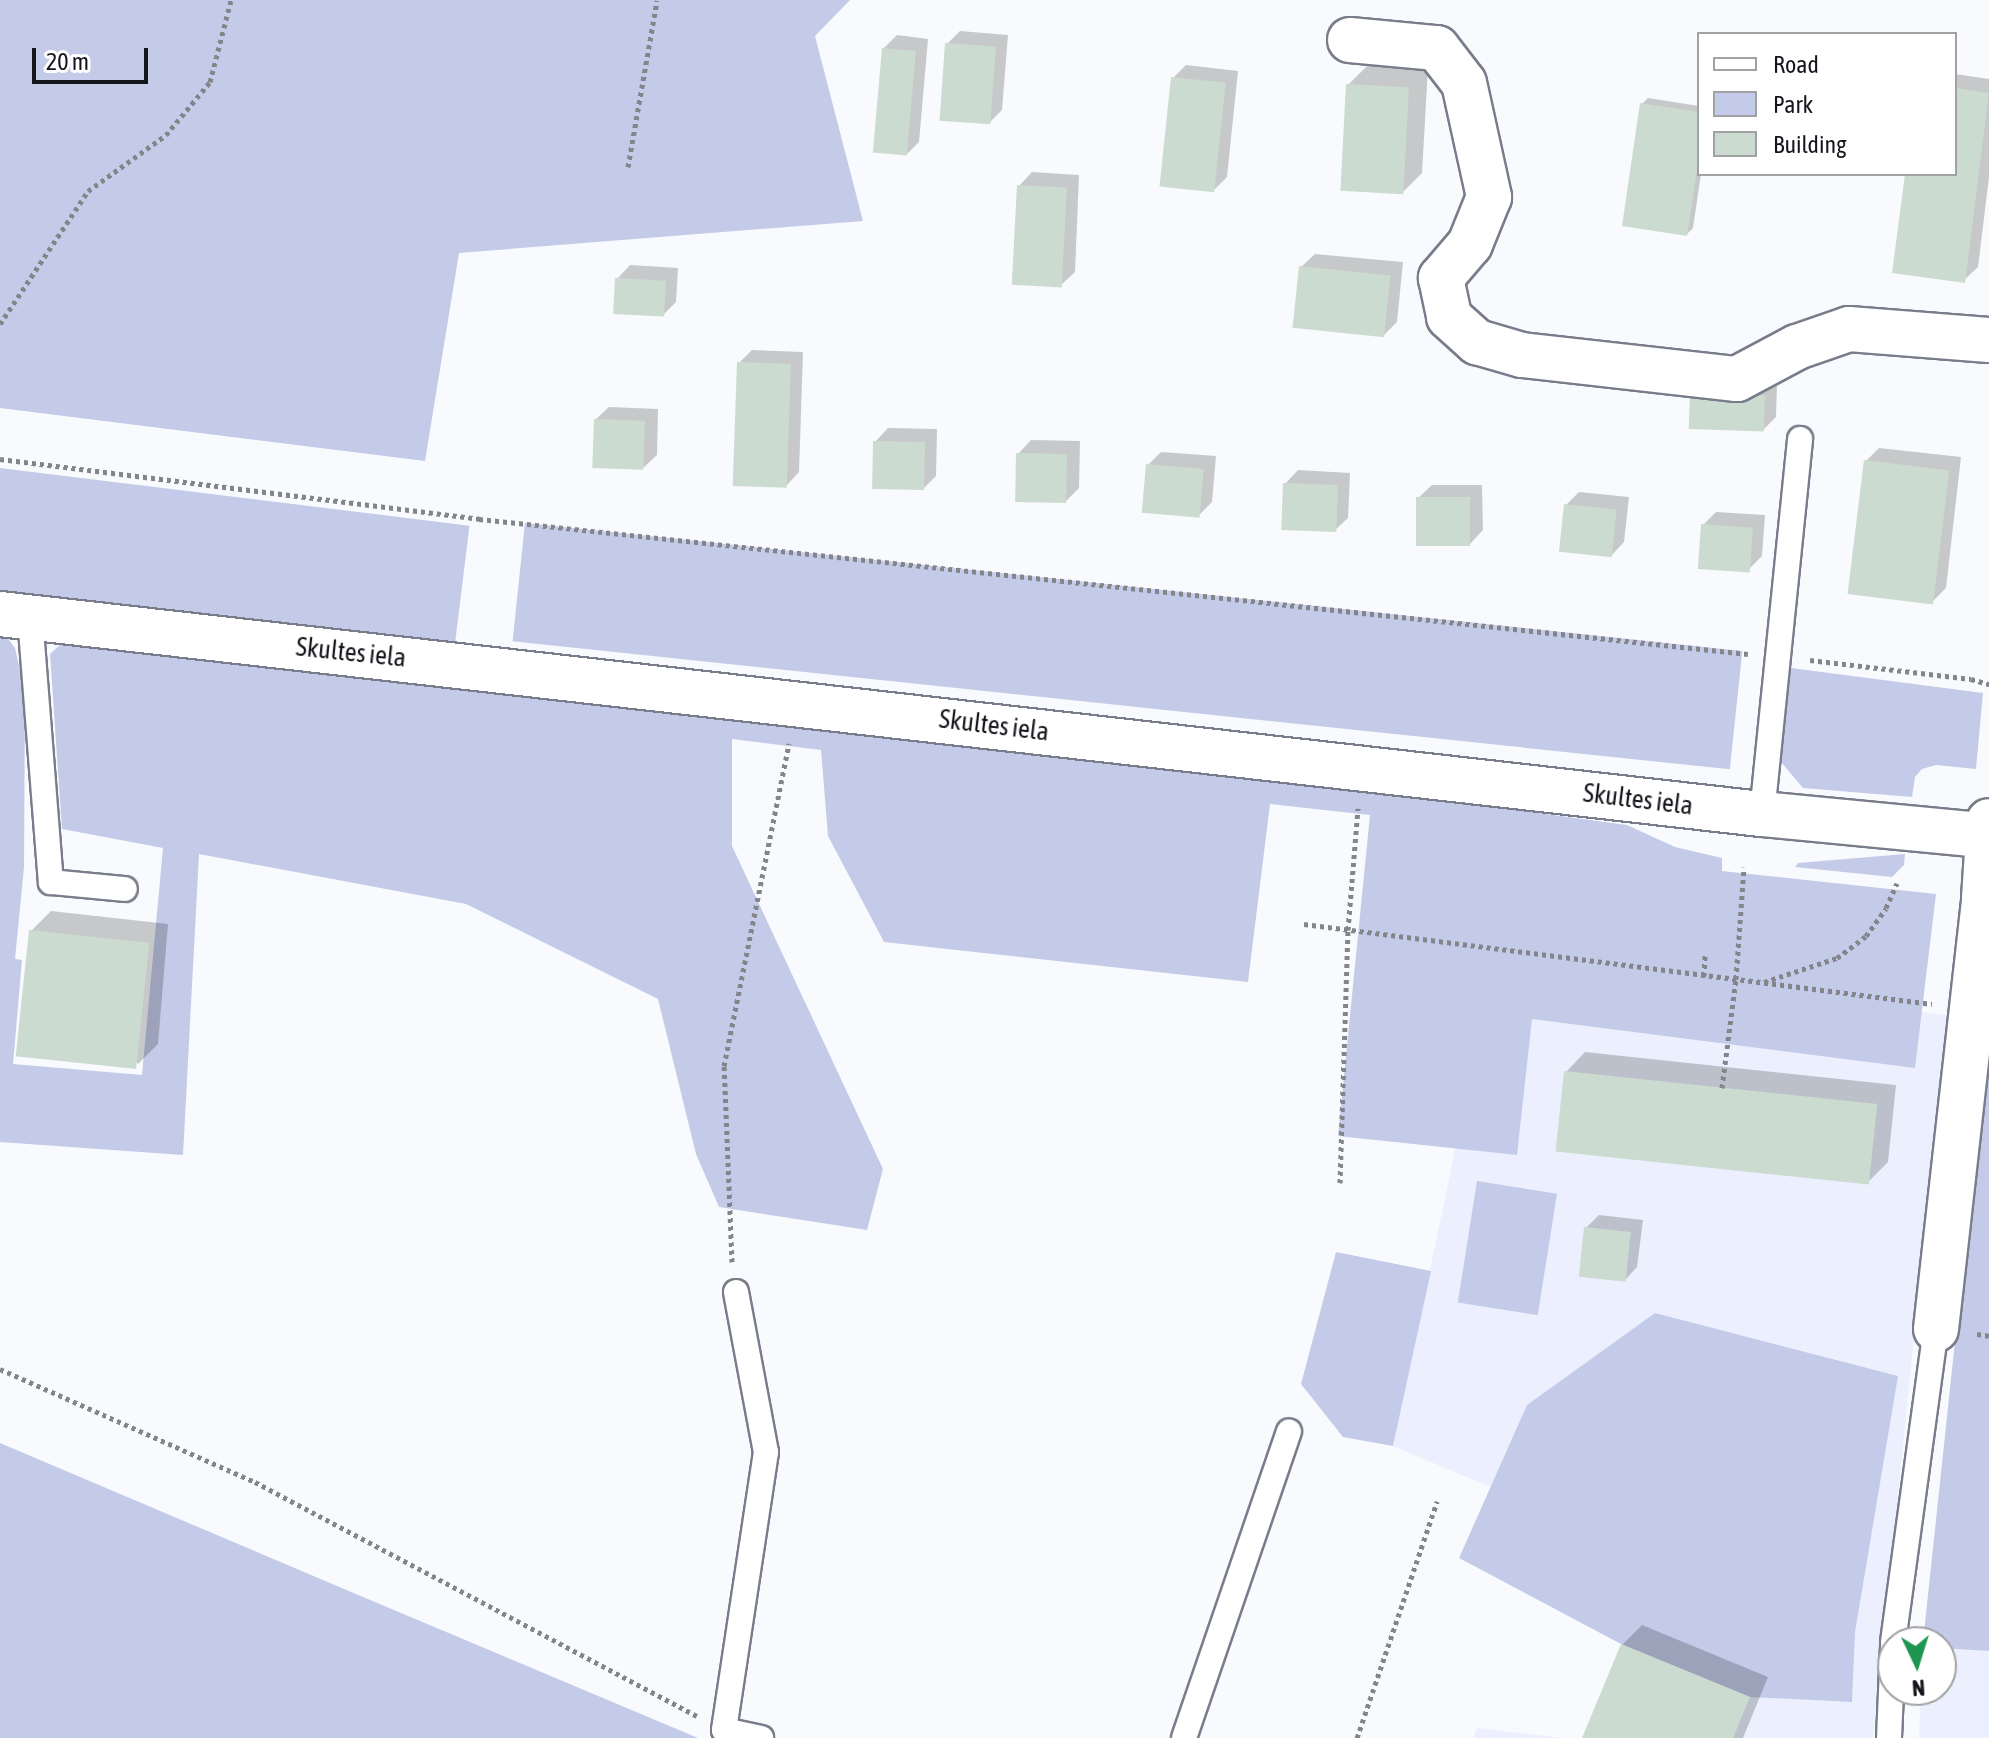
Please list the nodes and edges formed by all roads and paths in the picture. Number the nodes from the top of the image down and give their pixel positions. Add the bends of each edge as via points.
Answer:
1 (231, 0) edge
2 (657, 0) edge
3 (1350, 40) dead end
4 (628, 167) dead end
5 (0, 324) edge
6 (1989, 340) edge
7 (1800, 439) dead end
8 (0, 459) edge
9 (15, 615) edge
10 (1778, 657) junction
11 (1989, 684) edge
12 (797, 703) junction
13 (1362, 768) junction
14 (1762, 814) junction
15 (1989, 821) edge
16 (1989, 836) edge
17 (1744, 867) dead end
18 (1897, 883) dead end
19 (125, 889) dead end
20 (1304, 924) dead end
21 (1348, 930) junction
22 (1705, 955) dead end
23 (1704, 976) junction
24 (1736, 979) junction
25 (1761, 983) junction
26 (1972, 1009) junction
27 (1722, 1088) dead end
28 (1340, 1183) dead end
29 (736, 1292) joint
30 (1936, 1329) joint
31 (0, 1369) edge
32 (1289, 1431) dead end
33 (1437, 1501) dead end
34 (1896, 1626) edge
35 (1890, 1706) edge
36 (724, 1730) junction
37 (761, 1738) edge
38 (1184, 1738) edge
39 (1357, 1738) edge
40 (1889, 1738) edge

1 - 5 path via 210,82 166,135 88,191
2 - 4 path
3 - 6 main road via 1437,48 1464,83 1489,197 1470,244 1441,278 1449,317 1477,342 1522,355 1737,379 1797,347 1849,329
7 - 10 lane
8 - 10 path via 479,519
9 - 12 main road, Skultes iela
9 - 19 lane via 51,882
10 - 11 path
10 - 14 lane
12 - 13 main road, Skultes iela
12 - 29 path via 724,1066
13 - 14 main road, Skultes iela
13 - 21 path
14 - 16 main road, Skultes iela
15 - 16 main road
16 - 26 main road
17 - 24 path
18 - 25 path via 1866,936 1837,958
20 - 21 path
21 - 23 path
21 - 28 path
22 - 23 path
23 - 24 path
24 - 25 path
24 - 27 path
25 - 26 path
26 - 30 main road
29 - 36 lane via 766,1452
30 - 34 lane
31 - 36 path via 255,1482
32 - 38 lane
33 - 39 path
35 - 40 lane
36 - 37 lane

